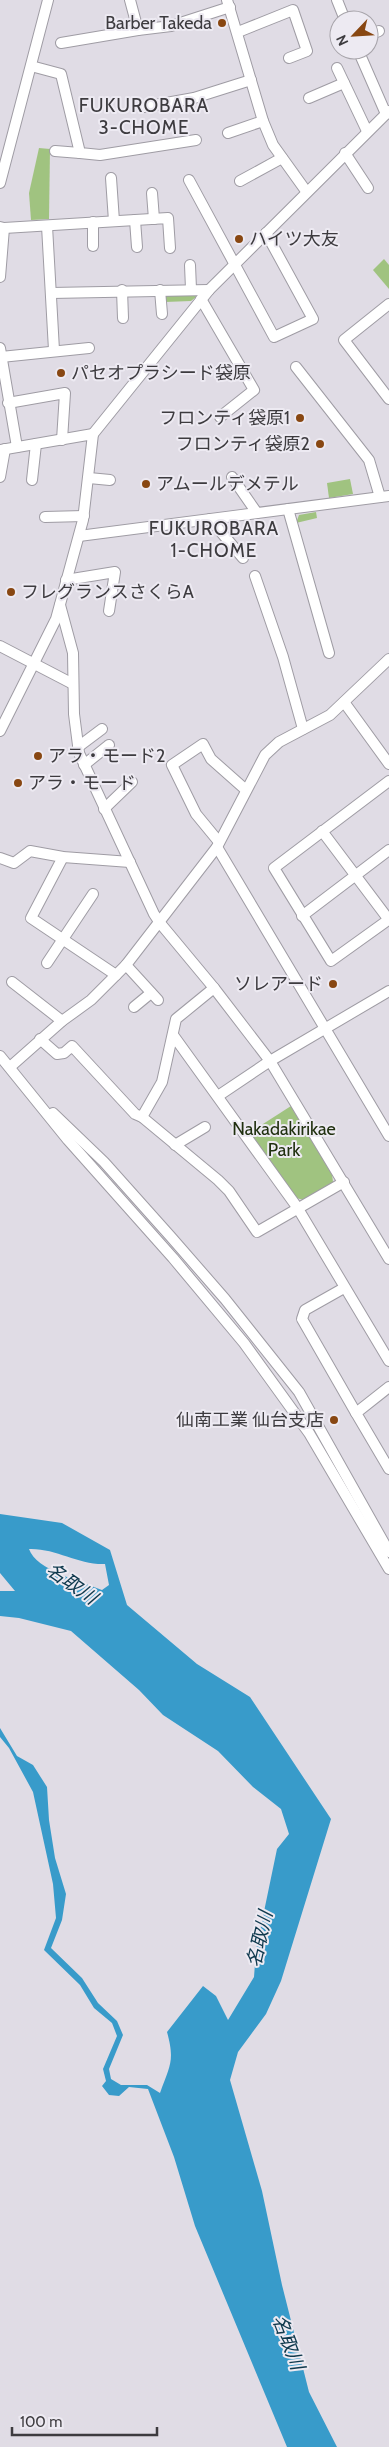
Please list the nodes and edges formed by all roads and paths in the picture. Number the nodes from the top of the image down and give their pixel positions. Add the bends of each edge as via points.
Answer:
1 (48, 0) edge
2 (130, 0) edge
3 (228, 4) edge
4 (138, 30) junction
5 (238, 32) junction
6 (61, 43) dead end
7 (289, 58) dead end
8 (363, 60) edge
9 (31, 66) junction
10 (337, 68) dead end
11 (251, 80) junction
12 (344, 83) junction
13 (309, 98) dead end
14 (144, 108) dead end
15 (388, 113) edge
16 (263, 121) junction
17 (367, 132) junction
18 (228, 133) dead end
19 (196, 140) dead end
20 (55, 151) dead end
21 (80, 153) junction
22 (345, 153) junction
23 (282, 158) junction
24 (3, 159) edge
25 (111, 178) dead end
26 (189, 180) dead end
27 (240, 181) dead end
28 (0, 182) edge
29 (368, 188) dead end
30 (306, 191) junction
31 (152, 193) dead end
32 (154, 219) junction
33 (135, 220) junction
34 (92, 222) junction
35 (114, 222) junction
36 (47, 226) junction
37 (2, 228) edge
38 (266, 233) junction
39 (93, 246) dead end
40 (137, 247) dead end
41 (170, 248) dead end
42 (234, 264) junction
43 (190, 265) dead end
44 (0, 277) edge
45 (191, 288) junction
46 (122, 290) junction
47 (160, 290) junction
48 (209, 290) junction
49 (51, 293) junction
50 (201, 299) junction
51 (389, 304) edge
52 (162, 314) dead end
53 (123, 318) dead end
54 (89, 348) dead end
55 (54, 350) junction
56 (0, 353) edge
57 (296, 367) dead end
58 (3, 393) edge
59 (389, 398) edge
60 (8, 403) junction
61 (220, 417) dead end
62 (93, 434) junction
63 (62, 440) junction
64 (36, 444) junction
65 (17, 447) junction
66 (3, 450) edge
67 (0, 477) edge
68 (232, 477) dead end
69 (89, 478) junction
70 (32, 480) dead end
71 (110, 480) dead end
72 (385, 496) edge
73 (288, 509) junction
74 (257, 513) junction
75 (84, 516) junction
76 (45, 517) dead end
77 (210, 519) junction
78 (79, 536) junction
79 (243, 558) dead end
80 (255, 576) dead end
81 (66, 580) junction
82 (60, 605) junction
83 (108, 611) dead end
84 (0, 646) edge
85 (329, 653) dead end
86 (389, 659) edge
87 (35, 662) junction
88 (73, 684) junction
89 (344, 702) junction
90 (102, 729) dead end
91 (303, 729) junction
92 (0, 731) edge
93 (109, 745) dead end
94 (78, 747) junction
95 (389, 764) edge
96 (84, 765) junction
97 (389, 781) edge
98 (132, 782) dead end
99 (246, 790) junction
100 (104, 809) junction
101 (322, 831) junction
102 (218, 845) junction
103 (389, 850) edge
104 (63, 857) junction
105 (0, 858) edge
106 (130, 862) junction
107 (355, 876) junction
108 (93, 894) dead end
109 (302, 916) junction
110 (389, 920) edge
111 (160, 923) junction
112 (61, 939) junction
113 (47, 963) dead end
114 (126, 964) junction
115 (116, 975) junction
116 (12, 982) dead end
117 (214, 988) junction
118 (388, 994) edge
119 (134, 1007) dead end
120 (62, 1021) junction
121 (326, 1029) junction
122 (173, 1035) junction
123 (40, 1039) junction
124 (0, 1056) edge
125 (270, 1062) junction
126 (10, 1067) junction
127 (28, 1091) junction
128 (218, 1096) junction
129 (142, 1117) junction
130 (204, 1128) dead end
131 (389, 1136) edge
132 (176, 1145) junction
133 (344, 1182) junction
134 (297, 1207) junction
135 (389, 1259) edge
136 (344, 1288) junction
137 (389, 1361) edge
138 (389, 1387) edge
139 (356, 1413) junction
140 (389, 1469) edge
141 (389, 1552) edge
142 (389, 1569) edge

1 - 9 street
2 - 4 street
3 - 4 street via 171,26
3 - 5 street
4 - 6 street
5 - 7 street via 293,10 307,52
5 - 11 street
8 - 15 street
9 - 21 street via 61,74
9 - 24 street
10 - 12 street
11 - 14 street via 194,98
11 - 16 street
12 - 13 street
12 - 17 street
15 - 17 street
16 - 18 street
16 - 23 street
17 - 22 street
19 - 21 street via 100,154
20 - 21 street
22 - 29 street
22 - 30 street
23 - 27 street
23 - 30 street
24 - 28 street
25 - 35 street
26 - 42 street
30 - 38 street
31 - 32 street
32 - 33 street
32 - 41 street via 168,218
33 - 35 street
33 - 40 street
34 - 35 street
34 - 36 street
34 - 39 street
36 - 37 street
36 - 49 street
37 - 44 street
38 - 42 street
38 - 42 street via 313,319 274,337
42 - 48 street
43 - 45 street
45 - 47 street
45 - 48 street
46 - 47 street
46 - 49 street
46 - 53 street
47 - 52 street
48 - 50 street
49 - 55 street
50 - 61 street via 254,390
50 - 62 street
51 - 59 street via 344,340
54 - 55 street
55 - 56 street
56 - 58 street
57 - 72 street via 369,460
58 - 60 street
60 - 63 street via 65,394
60 - 65 street
62 - 63 street
62 - 69 street
63 - 64 street
64 - 65 street
64 - 70 street
65 - 66 street
66 - 67 street
68 - 74 street
69 - 71 street
69 - 75 street
72 - 73 street
73 - 74 street
73 - 85 street
74 - 77 street
75 - 76 street
75 - 78 street
77 - 78 street
77 - 79 street
78 - 81 street
80 - 91 street
81 - 82 street
81 - 83 street via 115,572
82 - 87 street
82 - 88 street via 73,653
84 - 87 street
86 - 89 street
87 - 88 street
87 - 92 street
88 - 94 street
89 - 91 street via 330,715
89 - 95 street
90 - 94 street
91 - 99 street via 279,742 265,755
93 - 96 street
94 - 96 street
96 - 100 street
97 - 101 street
98 - 100 street
99 - 102 street
99 - 102 street via 211,759 203,744 172,765 196,814
100 - 106 street
101 - 107 street
101 - 109 street via 274,868
102 - 111 street
102 - 121 street
103 - 107 street
104 - 105 street via 30,851 14,863
104 - 106 street
104 - 112 street via 31,918
106 - 111 street
107 - 109 street
107 - 110 street
108 - 112 street
109 - 110 street via 330,962
111 - 114 street
111 - 117 street
112 - 113 street
112 - 115 street
114 - 115 street
114 - 119 street via 154,996
115 - 120 street via 91,1000
116 - 120 street
117 - 122 street via 176,1019
117 - 125 street
118 - 121 street
120 - 123 street
121 - 125 street
121 - 131 street
122 - 128 street
122 - 129 street via 162,1082
123 - 126 street
123 - 129 street via 57,1054 72,1046 135,1114
124 - 126 street
125 - 128 street
125 - 133 street
126 - 127 street
127 - 141 street via 104,1162 270,1354 299,1392
127 - 142 street via 244,1343 309,1433
128 - 134 street
129 - 132 street
130 - 132 street
132 - 134 street via 229,1192 257,1232
133 - 134 street
133 - 135 street
134 - 136 street
136 - 137 street
136 - 139 street via 305,1310 302,1319
138 - 139 street
139 - 140 street

